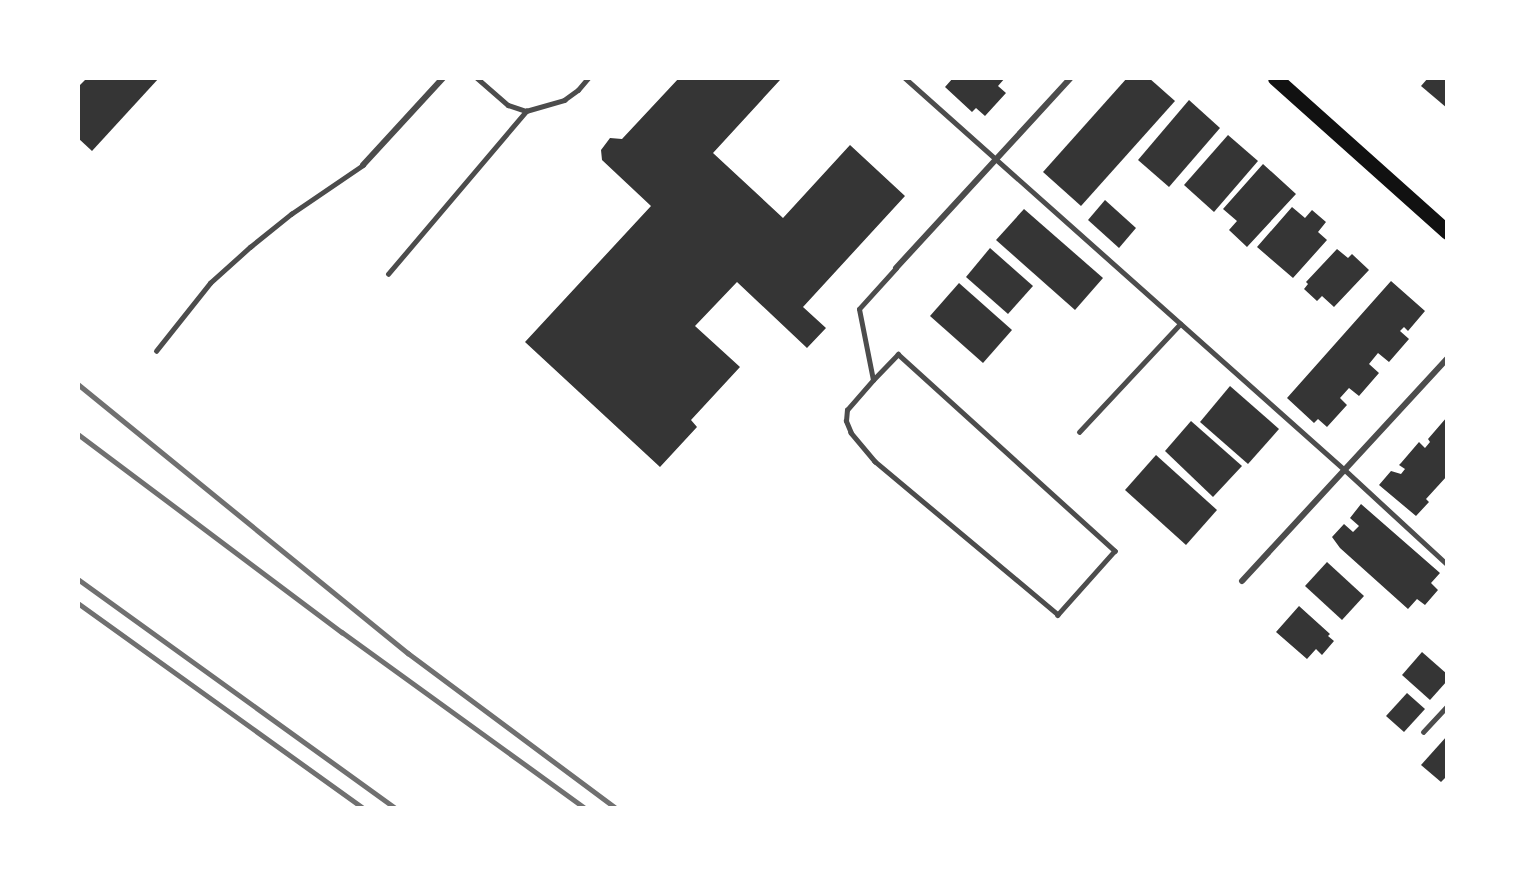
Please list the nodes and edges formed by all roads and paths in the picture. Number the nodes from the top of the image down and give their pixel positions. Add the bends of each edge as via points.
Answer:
1 (442, 78) edge
2 (477, 78) edge
3 (588, 78) edge
4 (904, 78) edge
5 (1071, 78) edge
6 (1275, 78) edge
7 (526, 111) junction
8 (994, 159) junction
9 (363, 165) joint
10 (1447, 232) edge
11 (896, 268) joint
12 (388, 274) dead end
13 (1180, 324) junction
14 (156, 351) dead end
15 (1447, 359) edge
16 (873, 380) junction
17 (1079, 432) dead end
18 (1345, 470) junction
19 (1447, 564) edge
20 (1242, 581) dead end
21 (1447, 706) edge
22 (1423, 732) dead end

1 - 9 street
2 - 7 lane via 508,105
3 - 7 lane via 564,100
4 - 8 lane
5 - 8 street
6 - 10 main road
7 - 12 lane
8 - 11 street
8 - 13 lane
9 - 14 lane via 249,247 210,283
11 - 16 lane via 859,309
13 - 17 lane
13 - 18 lane
15 - 18 street
16 - 16 lane via 847,410 851,433 875,462 1058,615 1115,551 898,354
18 - 19 lane
18 - 20 street
21 - 22 lane

